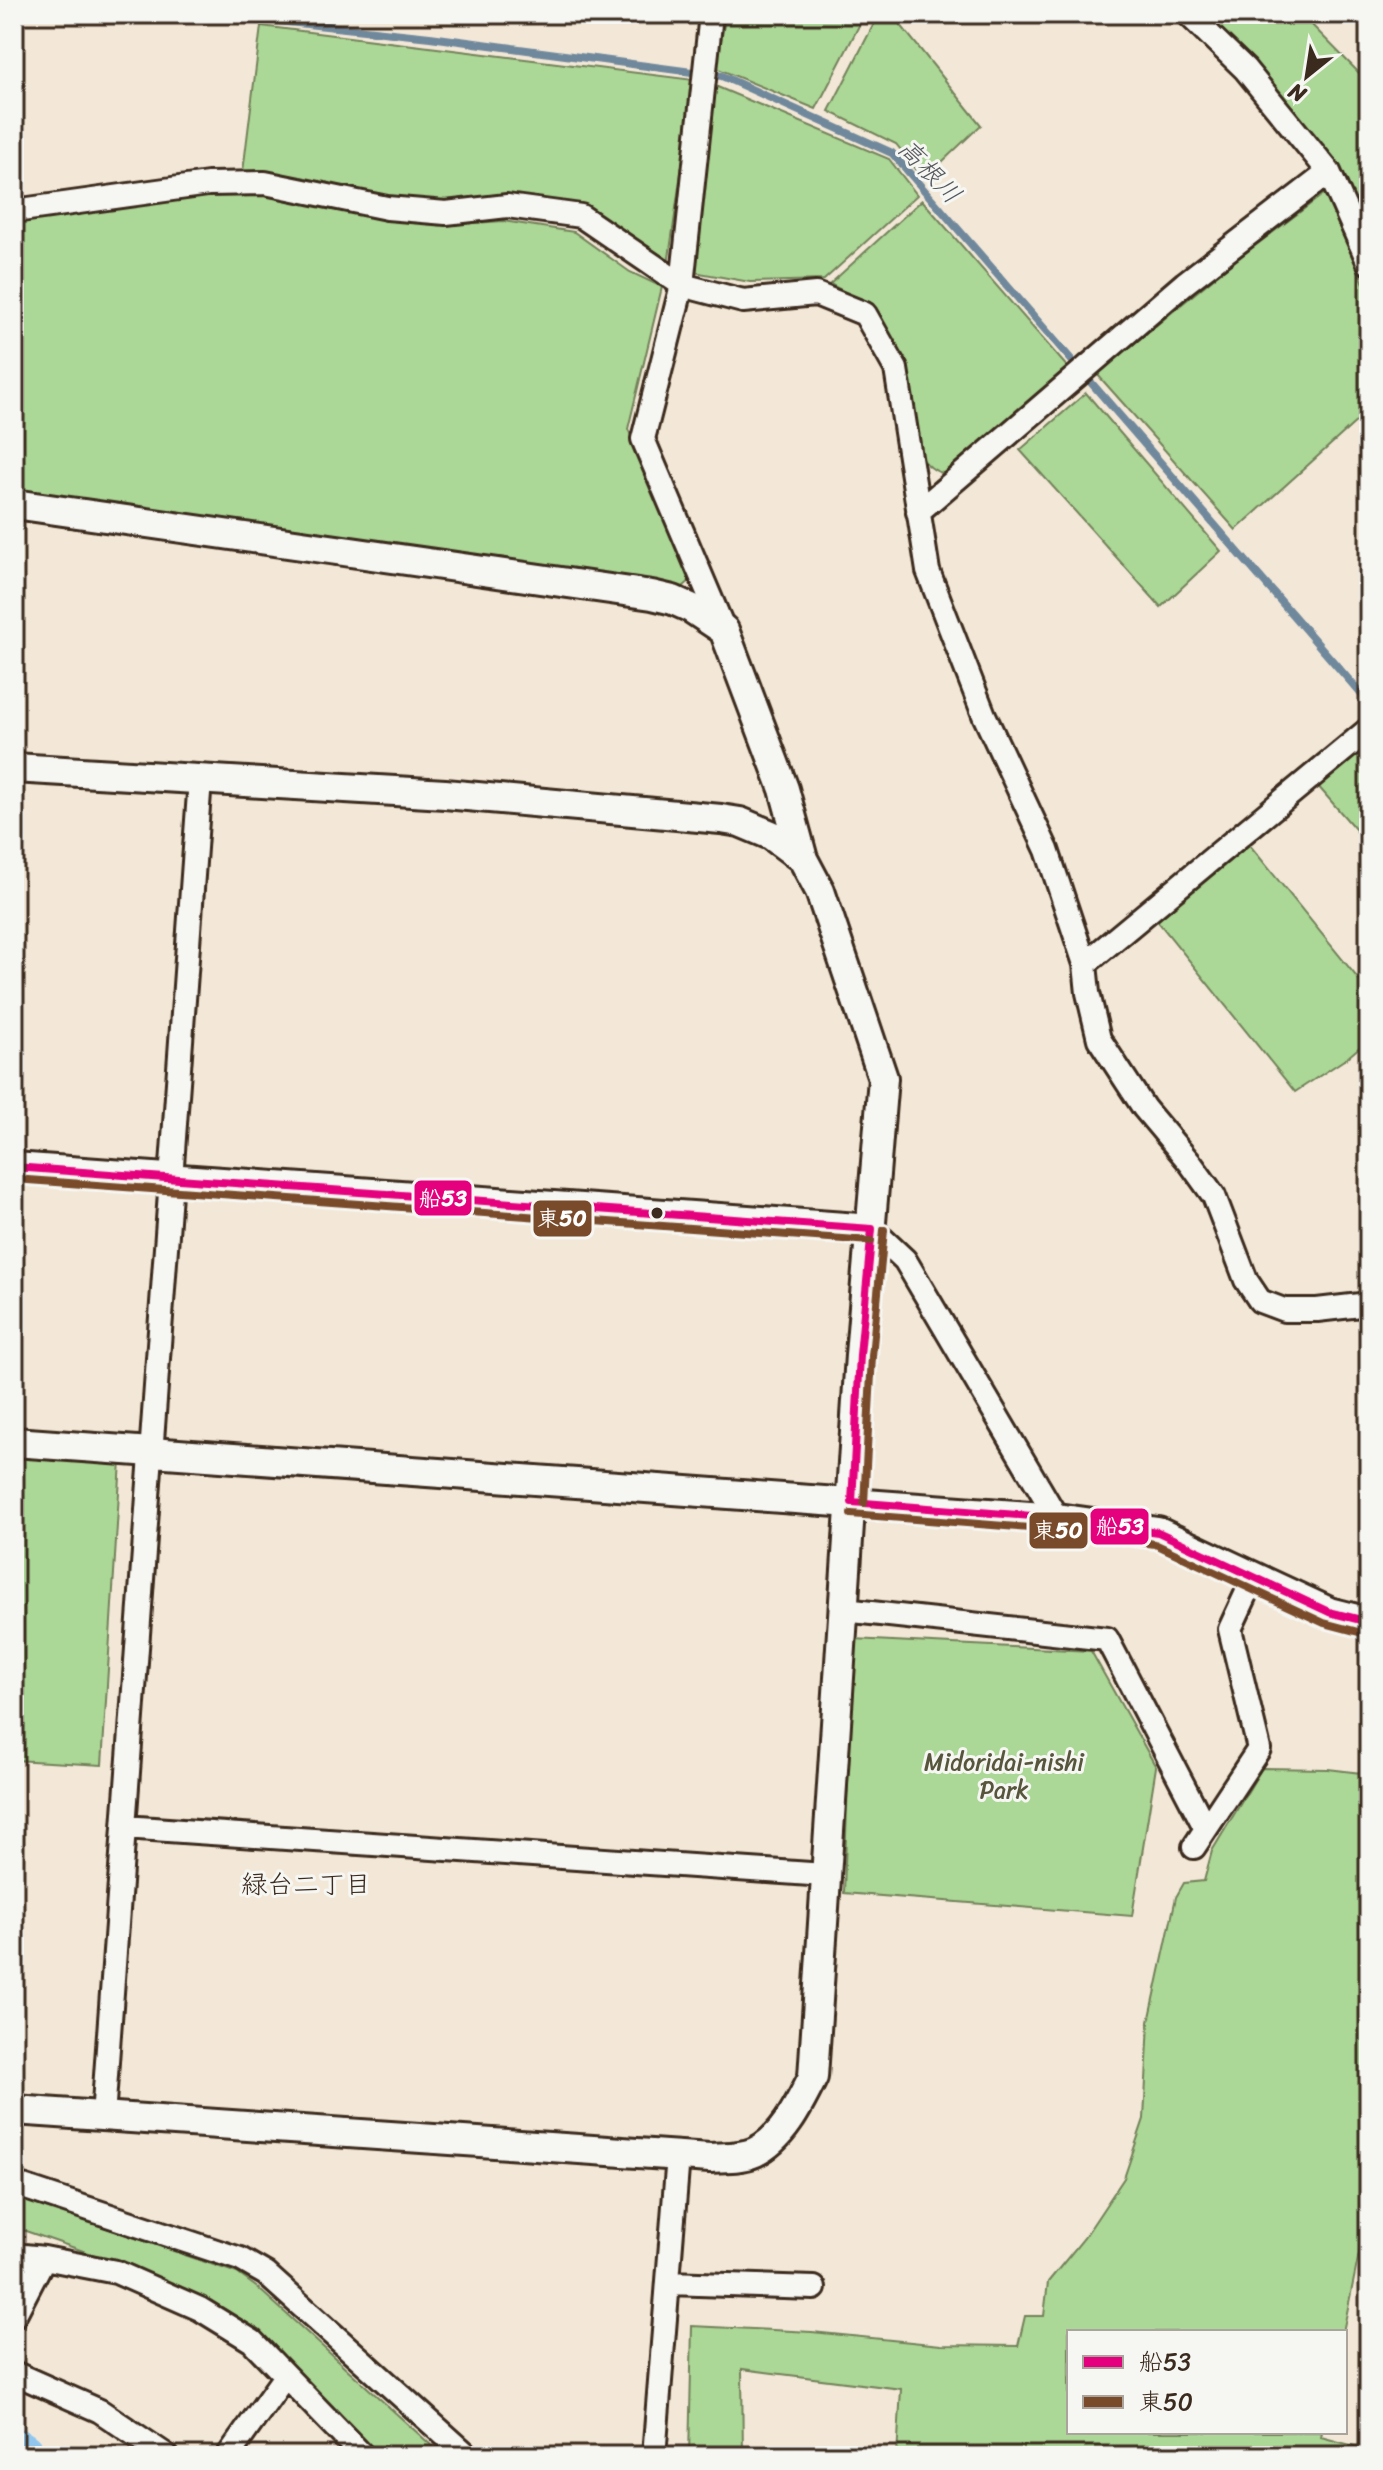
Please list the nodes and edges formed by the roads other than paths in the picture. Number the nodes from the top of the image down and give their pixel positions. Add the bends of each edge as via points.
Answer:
1 (711, 14) edge
2 (1188, 14) edge
3 (1329, 172) junction
4 (14, 211) edge
5 (1369, 263) edge
6 (682, 285) junction
7 (14, 504) edge
8 (918, 512) junction
9 (724, 630) junction
10 (1369, 729) edge
11 (14, 768) edge
12 (200, 779) junction
13 (803, 859) junction
14 (1085, 964) junction
15 (14, 1167) edge
16 (171, 1178) junction
17 (872, 1229) junction
18 (1369, 1304) edge
19 (14, 1442) edge
20 (151, 1452) junction
21 (852, 1502) junction
22 (1057, 1518) junction
23 (1255, 1575) junction
24 (844, 1610) junction
25 (1369, 1622) edge
26 (124, 1827) junction
27 (825, 1875) junction
28 (14, 2110) edge
29 (103, 2117) junction
30 (678, 2156) junction
31 (14, 2184) edge
32 (14, 2255) edge
33 (44, 2258) junction
34 (669, 2283) junction
35 (814, 2288) dead end
36 (14, 2316) edge
37 (14, 2373) edge
38 (285, 2376) junction
39 (167, 2456) edge
40 (228, 2456) edge
41 (363, 2456) edge
42 (468, 2456) edge
43 (654, 2456) edge

1 - 6 street
2 - 3 street via 1245,69
3 - 5 street
3 - 8 street via 1185,283
4 - 6 street via 208,184 265,183 387,208 446,213 507,206 581,216
6 - 8 street via 743,301 816,294 865,314 896,369
6 - 9 street via 643,439
7 - 9 street via 652,595 691,608
8 - 14 street via 928,571 984,715 1047,850
9 - 13 street via 784,789
10 - 14 street
11 - 12 street
12 - 13 street via 721,819 771,835
12 - 16 street
13 - 17 street via 820,891 883,1078
14 - 18 street via 1099,1039 1144,1108 1214,1196 1246,1280 1260,1301 1284,1310
15 - 16 street
16 - 17 street
16 - 20 street
17 - 21 street
17 - 22 street via 905,1260
19 - 20 street
20 - 21 street
20 - 26 street
21 - 22 street
21 - 24 street
22 - 23 street via 1158,1532
23 - 24 street via 1230,1629 1259,1749 1200,1838 1107,1639
23 - 25 street via 1329,1612
24 - 27 street
26 - 27 street
26 - 29 street
27 - 30 street via 813,2077 804,2096 770,2141 754,2152
28 - 29 street
29 - 30 street
30 - 34 street
31 - 42 street via 253,2266
32 - 33 street
33 - 36 street
33 - 38 street via 116,2272 200,2309 252,2341
34 - 35 street
34 - 43 street
37 - 39 street via 100,2411
38 - 40 street
38 - 41 street

